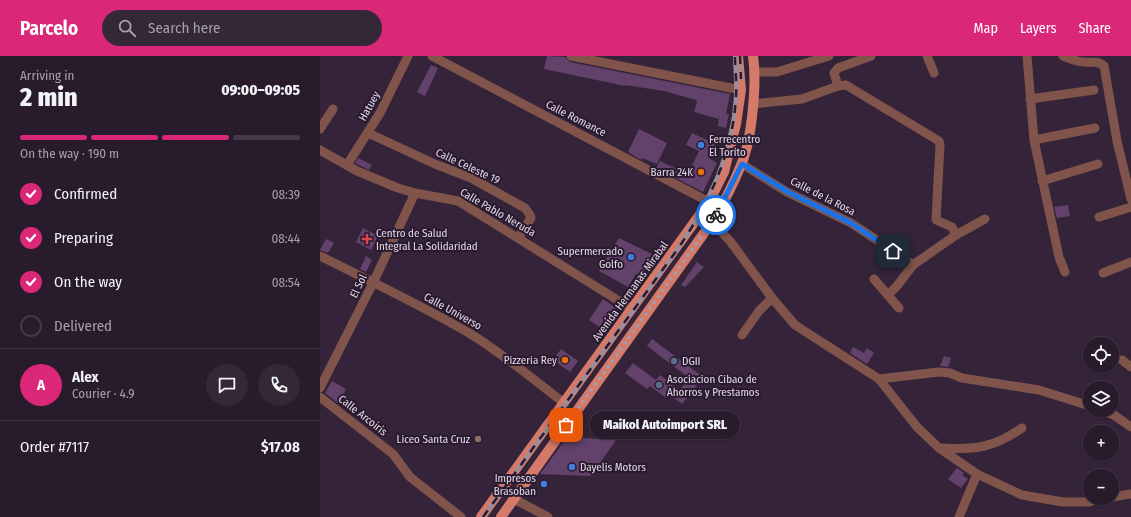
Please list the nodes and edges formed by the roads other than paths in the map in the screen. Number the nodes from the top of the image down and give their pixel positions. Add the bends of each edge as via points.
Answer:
1 (408, 56) edge
2 (432, 56) edge
3 (571, 56) edge
4 (738, 56) edge
5 (753, 56) edge
6 (828, 56) edge
7 (871, 56) edge
8 (927, 56) edge
9 (1027, 56) edge
10 (1063, 56) edge
11 (754, 72) junction
12 (934, 73) dead end
13 (838, 86) junction
14 (741, 90) junction
15 (1094, 90) dead end
16 (1030, 99) junction
17 (753, 104) junction
18 (333, 109) dead end
19 (1095, 128) dead end
20 (320, 129) edge
21 (368, 133) junction
22 (1034, 140) junction
23 (320, 150) edge
24 (742, 164) junction
25 (1098, 164) dead end
26 (347, 165) junction
27 (1042, 181) junction
28 (414, 193) junction
29 (1131, 198) edge
30 (709, 202) junction
31 (1131, 207) edge
32 (1099, 217) dead end
33 (985, 219) dead end
34 (712, 222) junction
35 (956, 235) junction
36 (519, 237) junction
37 (320, 256) edge
38 (1131, 262) edge
39 (912, 265) junction
40 (1065, 272) dead end
41 (1103, 273) dead end
42 (874, 279) dead end
43 (372, 283) junction
44 (888, 295) junction
45 (772, 298) junction
46 (632, 308) junction
47 (899, 308) dead end
48 (742, 335) dead end
49 (1122, 360) dead end
50 (1131, 367) edge
51 (879, 379) junction
52 (320, 388) edge
53 (320, 397) edge
54 (564, 403) junction
55 (1083, 404) edge
56 (1117, 417) edge
57 (1131, 427) edge
58 (1022, 428) dead end
59 (940, 448) junction
60 (977, 474) junction
61 (1131, 494) edge
62 (1119, 495) edge
63 (514, 498) junction
64 (1083, 502) edge
65 (461, 517) edge
66 (481, 517) edge
67 (501, 517) edge
68 (548, 517) edge
69 (959, 517) edge

1 - 21 street, Hatuey
2 - 30 street, Calle Romance
3 - 14 street
4 - 14 main road, Avenida Hermanas Mirabal
5 - 11 main road
6 - 11 street via 777,72
7 - 13 street via 838,68 834,74
8 - 12 street
9 - 16 street
10 - 29 street via 1070,60 1097,62 1104,66 1117,141
11 - 17 main road
13 - 17 street via 802,99
13 - 35 street via 849,86 940,142 936,220 952,227
14 - 30 main road, Avenida Hermanas Mirabal via 736,124 724,172
15 - 16 street
16 - 22 street
17 - 24 main road
18 - 20 street
19 - 22 street
21 - 26 street, Hatuey
21 - 36 street, Calle Celeste 19 via 471,178 525,208 531,218
22 - 27 street
23 - 26 street, Calle Pablo Neruda
24 - 34 main road
24 - 39 street, Calle de la Rosa via 788,192 851,223
25 - 27 street
26 - 28 street, Calle Pablo Neruda
27 - 40 street via 1059,257
28 - 36 street, Calle Pablo Neruda via 458,200
28 - 43 street, El Sol
30 - 46 main road, Avenida Hermanas Mirabal
31 - 32 street
33 - 35 street
34 - 45 street via 730,241
34 - 63 main road
35 - 39 street
36 - 46 street, Calle Pablo Neruda
37 - 43 street, Calle Universo
38 - 41 street
39 - 44 street
42 - 44 street
43 - 52 street, El Sol
43 - 54 street, Calle Universo via 469,333
44 - 47 street
45 - 48 street
45 - 51 street via 795,325
46 - 54 main road, Avenida Hermanas Mirabal
49 - 50 street
51 - 55 street via 950,373 962,378 1039,390
51 - 59 street via 917,427
53 - 65 street, Calle Arcoiris via 394,454 410,477
54 - 66 main road, Avenida Hermanas Mirabal
56 - 57 street
58 - 59 street via 990,446 964,450
59 - 60 street
60 - 64 street via 1022,495 1063,502
60 - 69 street
61 - 62 street
63 - 67 main road
63 - 68 street

